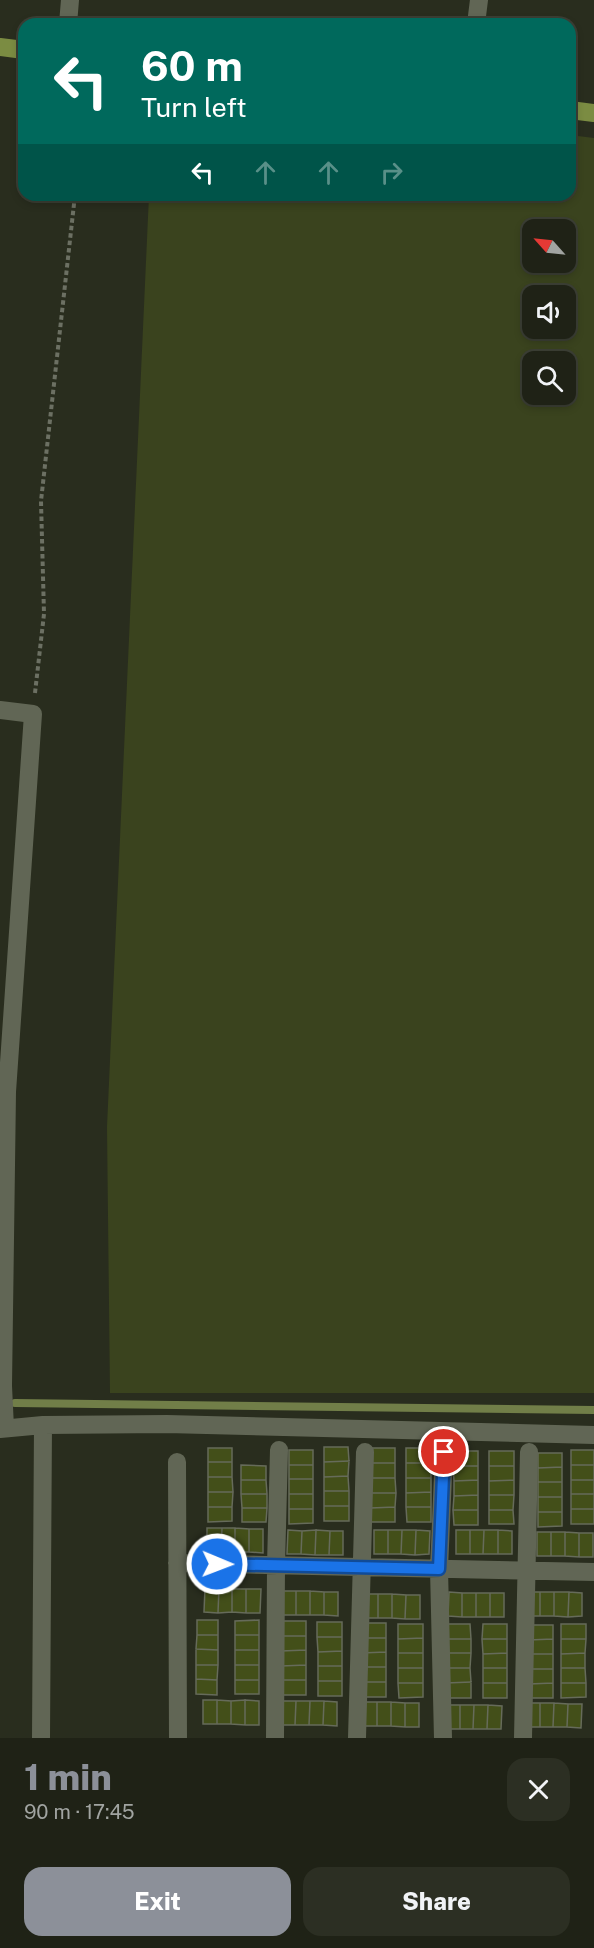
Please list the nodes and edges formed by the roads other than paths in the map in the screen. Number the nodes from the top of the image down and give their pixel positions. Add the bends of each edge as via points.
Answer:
1 (70, 0) edge
2 (480, 0) edge
3 (68, 18) edge
4 (477, 18) edge
5 (0, 47) edge
6 (18, 49) edge
7 (576, 111) edge
8 (594, 113) edge
9 (0, 710) edge
10 (7, 975) edge
11 (2, 1386) edge
12 (43, 1425) junction
13 (2, 1428) edge
14 (594, 1435) edge
15 (279, 1450) dead end
16 (365, 1452) dead end
17 (444, 1452) dead end
18 (529, 1452) dead end
19 (177, 1462) dead end
20 (177, 1563) junction
21 (276, 1565) junction
22 (361, 1567) junction
23 (439, 1569) junction
24 (526, 1570) junction
25 (594, 1572) edge
26 (41, 1738) edge
27 (178, 1738) edge
28 (275, 1738) edge
29 (357, 1738) edge
30 (443, 1738) edge
31 (523, 1738) edge

1 - 3 street
2 - 4 street
5 - 6 main road
7 - 8 main road
9 - 10 street via 33,714
10 - 11 street
11 - 13 street
12 - 13 street
12 - 14 street via 167,1424
12 - 26 street
15 - 21 street
16 - 22 street
17 - 23 street
18 - 24 street
19 - 20 street
20 - 21 street
20 - 27 street
21 - 22 street
21 - 28 street
22 - 23 street
22 - 29 street
23 - 24 street
23 - 30 street
24 - 25 street
24 - 31 street

